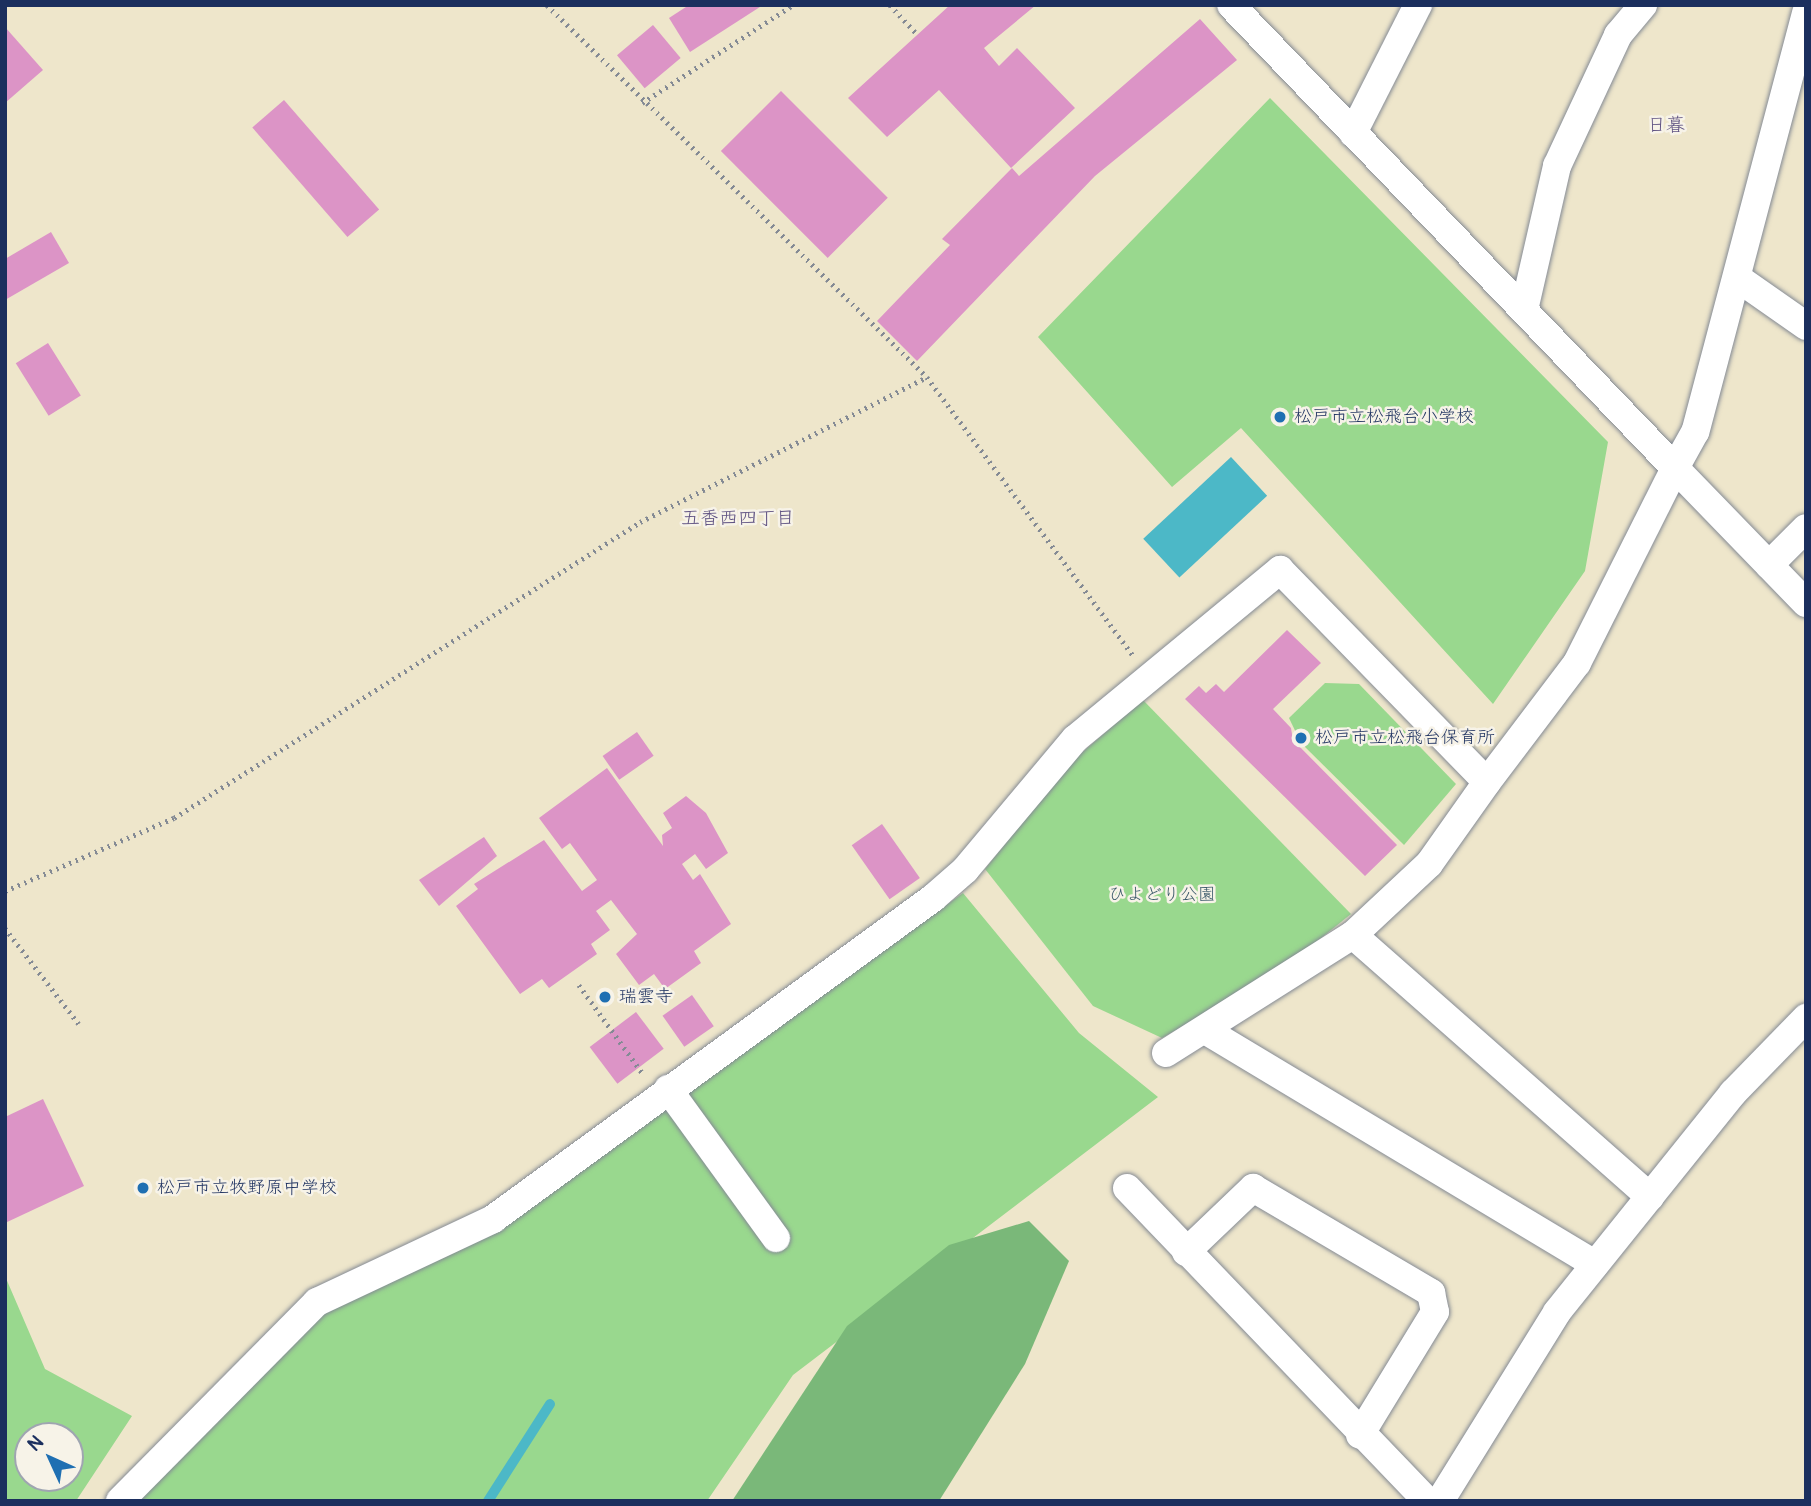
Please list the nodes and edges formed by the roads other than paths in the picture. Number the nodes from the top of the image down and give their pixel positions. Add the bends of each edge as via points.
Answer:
1 (1231, 5) edge
2 (1418, 5) edge
3 (1643, 5) edge
4 (1806, 13) edge
5 (1353, 133) junction
6 (1739, 279) junction
7 (1524, 310) junction
8 (1801, 310) edge
9 (1675, 468) junction
10 (1806, 528) edge
11 (1769, 565) junction
12 (1806, 603) edge
13 (1487, 782) junction
14 (1353, 935) junction
15 (1806, 1018) edge
16 (1205, 1030) junction
17 (1166, 1053) dead end
18 (668, 1089) junction
19 (1127, 1188) dead end
20 (1650, 1197) junction
21 (776, 1238) dead end
22 (1186, 1252) junction
23 (1595, 1264) junction
24 (1360, 1435) junction
25 (120, 1501) edge
26 (1427, 1501) edge
27 (1440, 1501) edge

1 - 5 street
2 - 5 street
3 - 7 street via 1618,35 1558,166
4 - 6 street
5 - 7 street
6 - 8 street
6 - 9 street via 1695,432
7 - 9 street
9 - 11 street
9 - 13 street via 1577,663
10 - 11 street
11 - 12 street
13 - 14 street via 1429,864
13 - 18 street via 1280,570 1075,739 957,877
14 - 16 street
14 - 20 street
15 - 20 street via 1733,1093
16 - 17 street
16 - 23 street
18 - 21 street
18 - 25 street via 492,1219 317,1303
19 - 22 street
20 - 23 street
22 - 24 street
22 - 24 street via 1253,1188 1431,1293 1435,1312
23 - 27 street via 1557,1312
24 - 26 street

